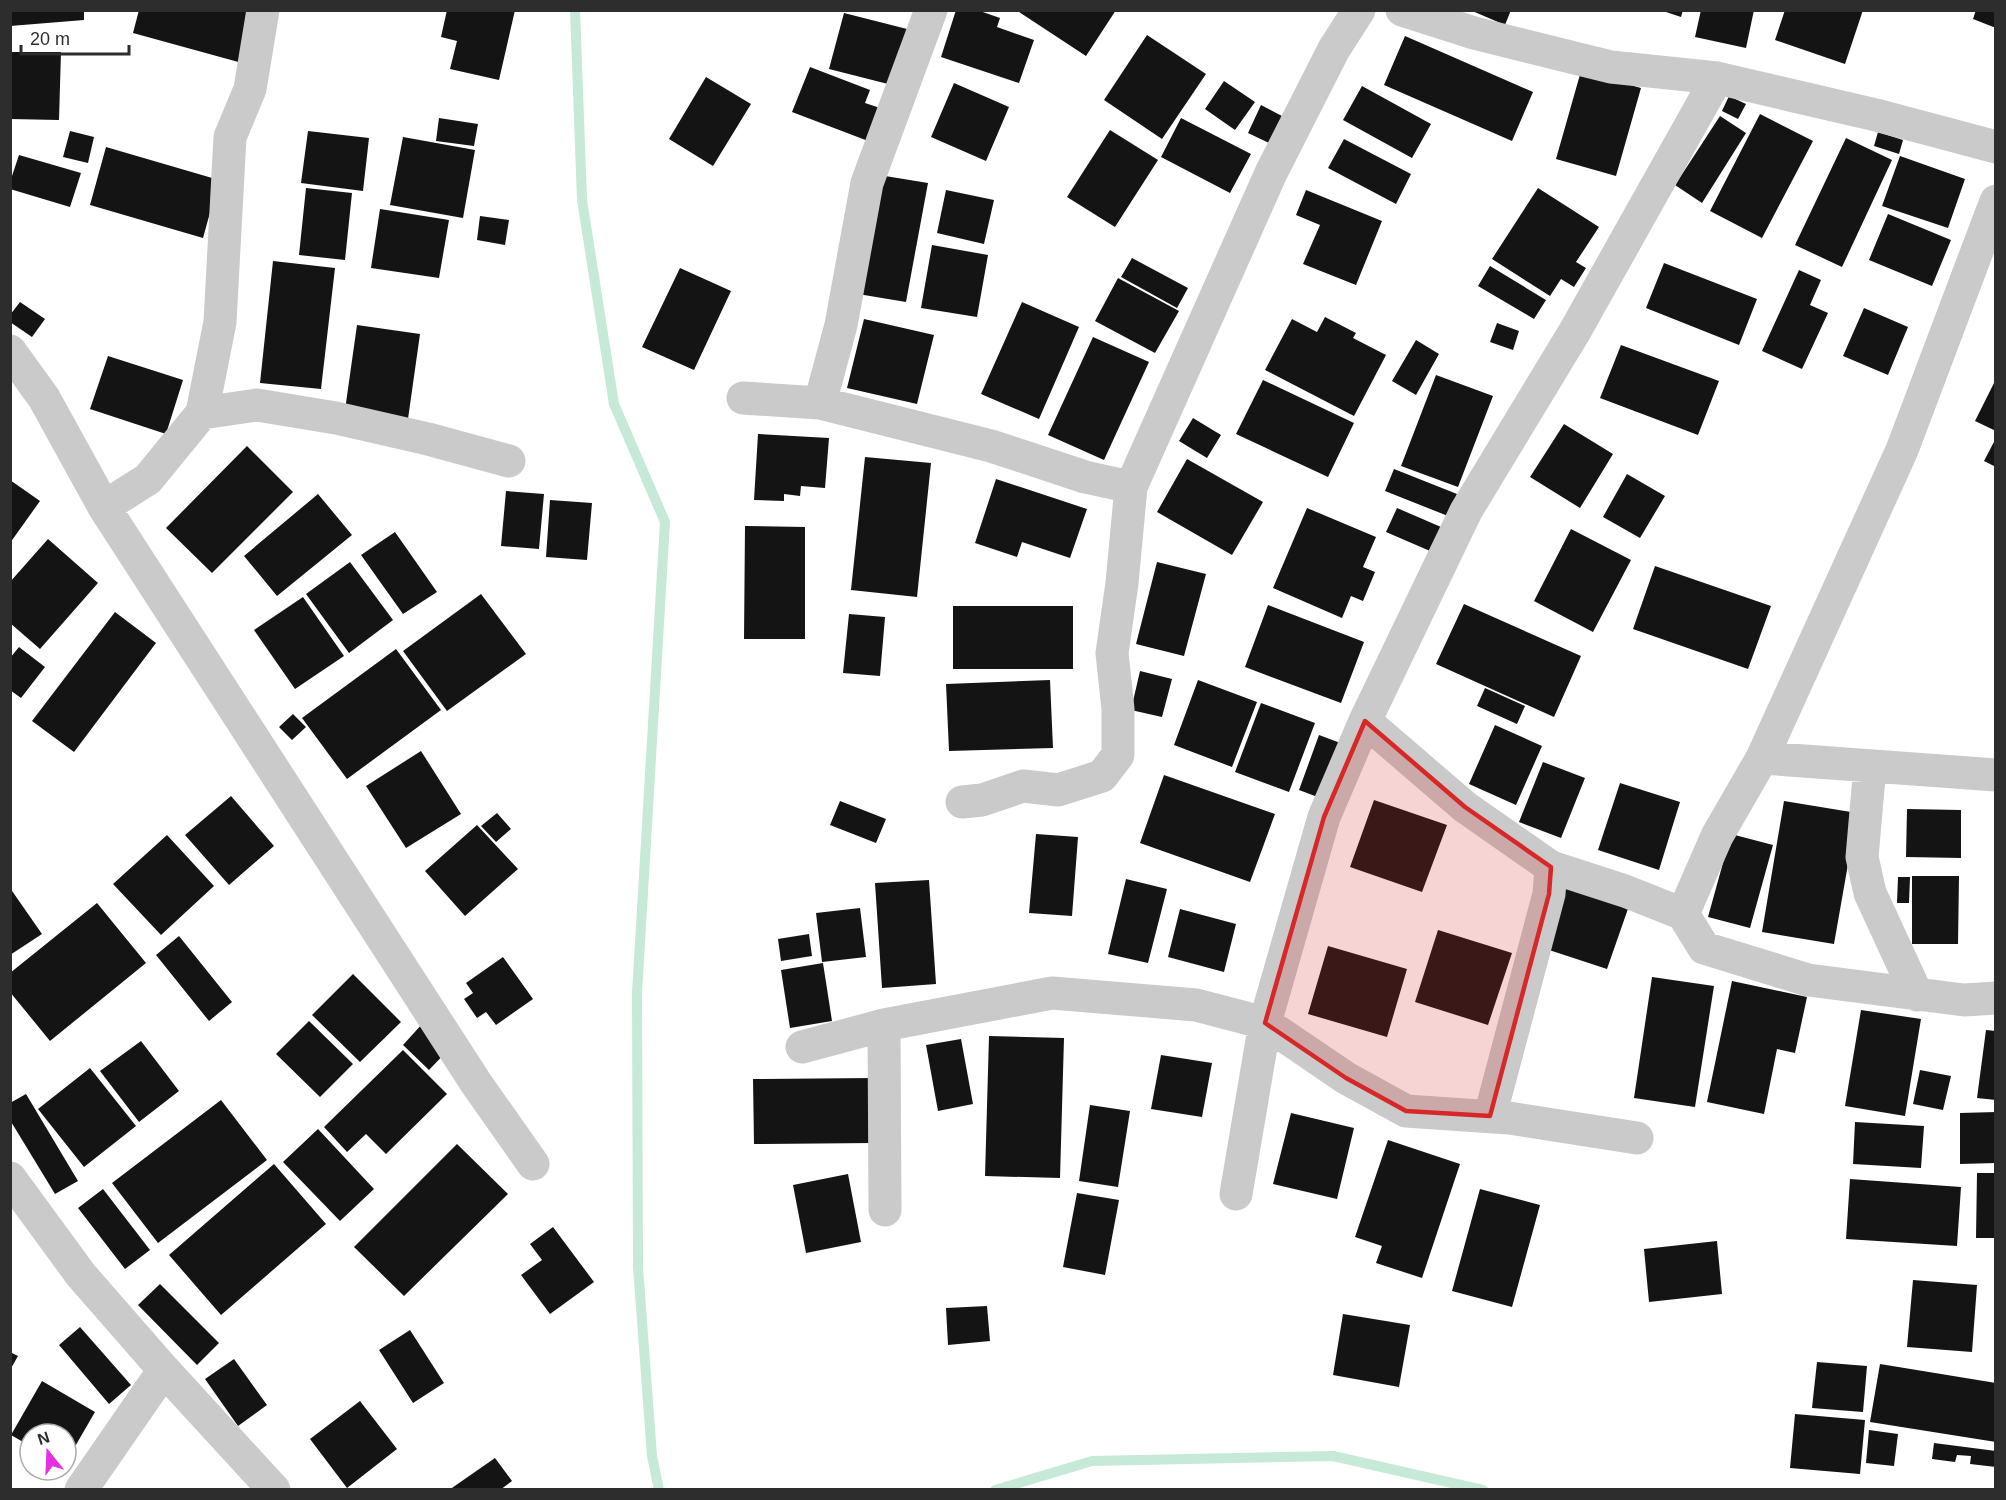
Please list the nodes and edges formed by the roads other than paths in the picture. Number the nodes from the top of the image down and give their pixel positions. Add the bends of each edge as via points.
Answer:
1 (263, 10) edge
2 (931, 10) edge
3 (1359, 10) edge
4 (1402, 10) edge
5 (1717, 78) junction
6 (1995, 147) edge
7 (1995, 201) edge
8 (10, 351) edge
9 (743, 398) dead end
10 (820, 403) junction
11 (202, 413) junction
12 (509, 461) dead end
13 (1131, 487) junction
14 (104, 507) junction
15 (1365, 721) junction
16 (1762, 758) junction
17 (1870, 766) junction
18 (1995, 775) edge
19 (962, 802) dead end
20 (1551, 867) junction
21 (1683, 914) junction
22 (1917, 994) junction
23 (1995, 998) edge
24 (1265, 1023) junction
25 (884, 1025) junction
26 (802, 1047) dead end
27 (1490, 1116) junction
28 (1637, 1138) dead end
29 (533, 1164) dead end
30 (10, 1178) edge
31 (1236, 1194) dead end
32 (885, 1210) dead end
33 (164, 1370) junction
34 (81, 1490) edge
35 (274, 1490) edge

1 - 11 street via 250,89 230,136 220,322
2 - 10 street via 867,183 841,325
3 - 13 street via 1334,49 1271,173
4 - 5 street via 1474,33 1611,67
5 - 6 street
5 - 15 street via 1575,331 1466,511
7 - 16 street via 1902,450
8 - 14 street via 44,398
9 - 10 street
10 - 13 street via 991,446 1085,477
11 - 12 street via 258,405 336,418
11 - 14 street via 148,479
13 - 19 street via 1112,653 1118,755 1102,776 1058,790 1023,786 982,800
14 - 29 street via 476,1083
15 - 20 street via 1465,807
15 - 24 street via 1324,818
16 - 17 street
16 - 21 street via 1717,836
17 - 18 street
17 - 22 street via 1862,857 1870,893
20 - 21 street
20 - 27 street via 1549,894
21 - 22 street via 1704,948 1808,980
22 - 23 street via 1964,1000
24 - 25 street via 1196,1005 1052,993
24 - 27 street via 1346,1078 1406,1111
24 - 31 street
25 - 26 street
25 - 32 street
27 - 28 street
30 - 33 street via 81,1275
33 - 34 street
33 - 35 street

